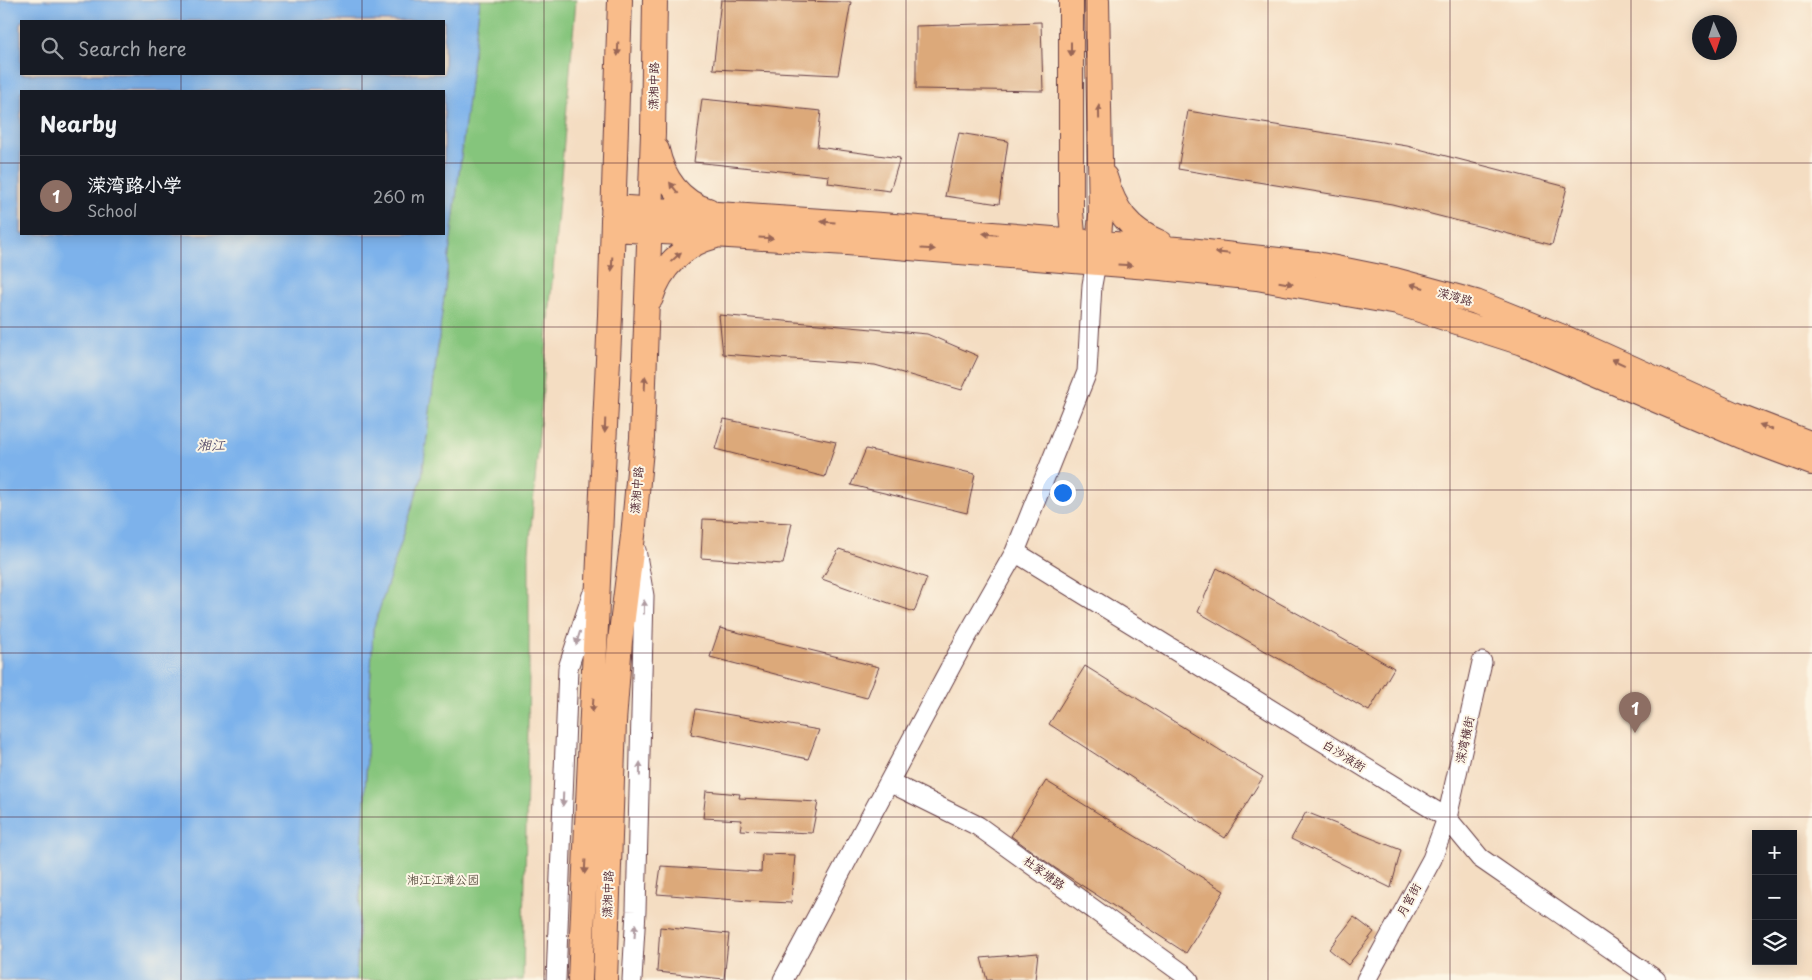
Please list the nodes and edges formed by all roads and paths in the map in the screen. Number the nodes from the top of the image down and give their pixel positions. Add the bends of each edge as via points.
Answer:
1 (620, 0) edge
2 (655, 0) edge
3 (1071, 0) edge
4 (1097, 0) edge
5 (653, 133) junction
6 (1100, 161) junction
7 (1072, 183) junction
8 (613, 218) junction
9 (650, 220) junction
10 (730, 225) junction
11 (1016, 236) junction
12 (1189, 250) junction
13 (1086, 252) junction
14 (648, 315) junction
15 (1812, 444) edge
16 (1812, 463) edge
17 (633, 536) junction
18 (1016, 552) junction
19 (599, 575) junction
20 (1482, 662) dead end
21 (889, 782) junction
22 (1447, 818) junction
23 (556, 980) edge
24 (580, 980) edge
25 (606, 980) edge
26 (632, 980) edge
27 (783, 980) edge
28 (1189, 980) edge
29 (1366, 980) edge
30 (1656, 980) edge

1 -> 8 main road, 潇湘中路
2 - 5 main road, 潇湘中路
3 -> 7 main road
6 -> 4 main road
5 - 9 main road, 潇湘中路
10 -> 5 main road via 681,196 660,164
6 - 12 main road via 1116,204 1130,224 1155,241
6 - 13 main road via 1101,214
7 - 11 main road via 1065,214 1058,224 1043,231
7 - 13 main road
8 - 9 main road
8 -> 19 main road, 潇湘中路
9 - 10 main road
9 - 14 main road, 潇湘中路
11 -> 10 main road via 882,225
10 -> 13 main road
14 -> 10 main road via 658,279 670,263 684,249
11 - 13 main road
12 - 13 main road, 溁湾路
15 -> 12 main road, 溁湾路 via 1734,414 1568,339 1476,302 1395,280 1316,264
13 -> 16 main road via 1161,268 1258,278 1398,303 1522,343 1740,436
13 - 18 street via 1092,285 1087,372
17 -> 14 main road, 潇湘中路
17 - 25 main road, 潇湘中路 via 614,722
26 -> 17 street via 644,596
18 - 21 street
18 - 22 street, 白沙液街
19 -> 23 street via 568,668
19 -> 24 main road, 潇湘中路
20 - 22 street, 溁湾横街
21 - 27 street
21 - 28 street, 杜家塘路 via 978,826
22 - 29 street, 月宫街 via 1432,859
22 - 30 street, 白沙液街 via 1480,858

